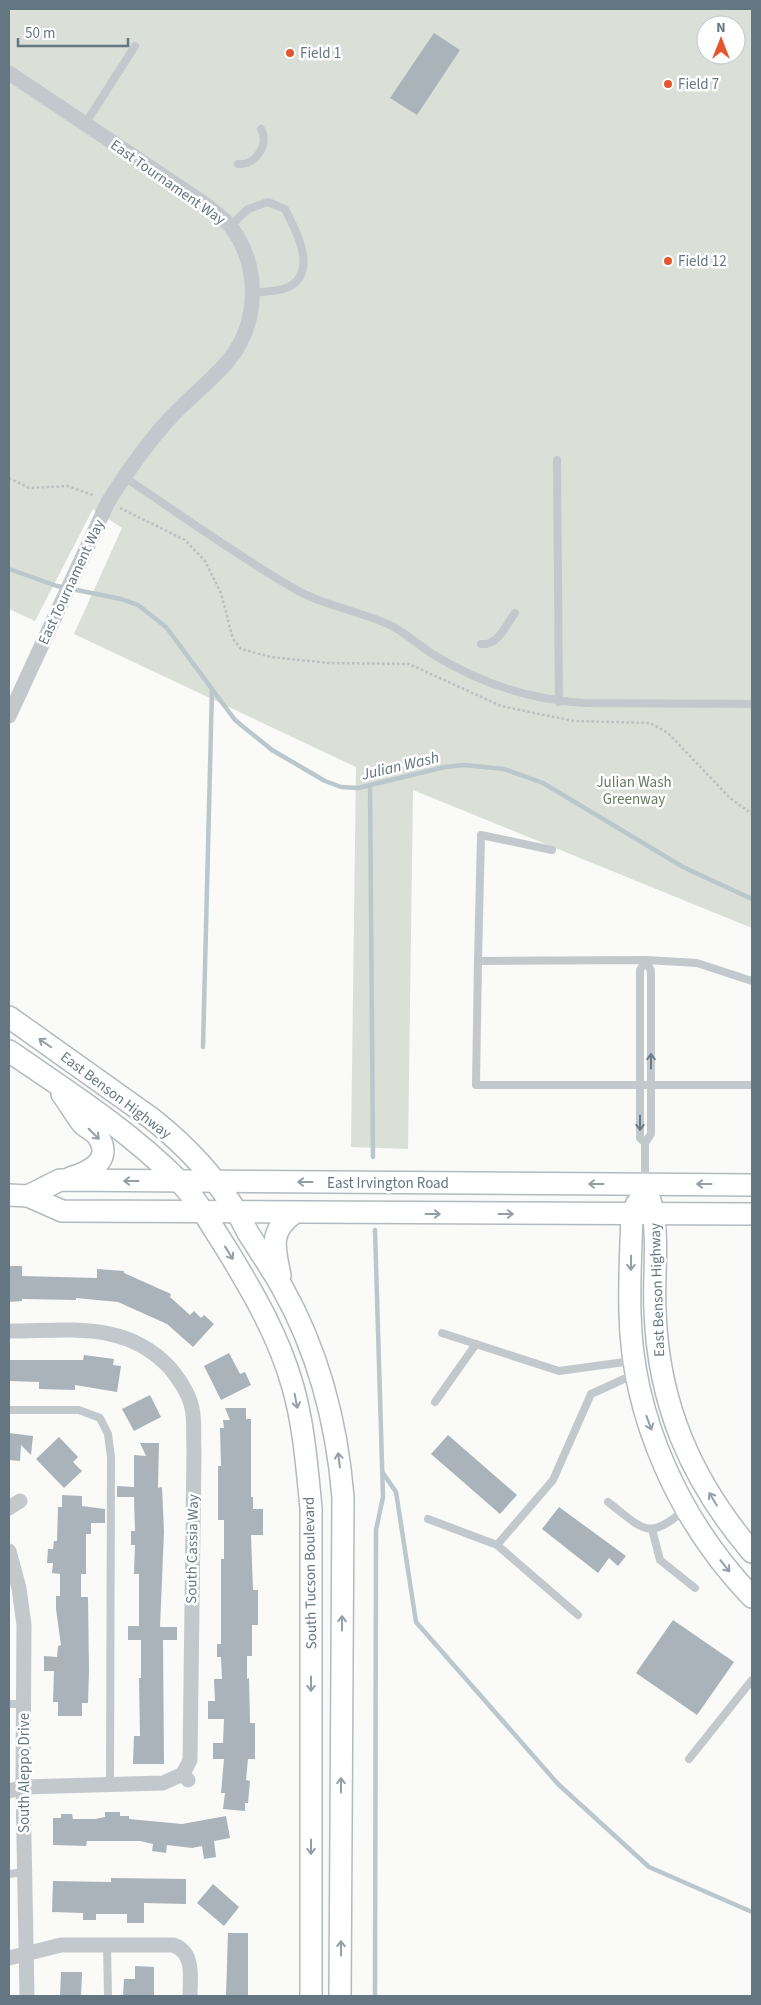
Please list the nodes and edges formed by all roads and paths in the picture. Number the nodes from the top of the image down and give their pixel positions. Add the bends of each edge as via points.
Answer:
1 (135, 46) dead end
2 (9, 73) edge
3 (85, 124) junction
4 (261, 129) dead end
5 (238, 164) dead end
6 (230, 226) junction
7 (254, 293) junction
8 (557, 460) dead end
9 (124, 477) junction
10 (9, 478) edge
11 (108, 502) junction
12 (514, 613) dead end
13 (481, 644) dead end
14 (559, 702) junction
15 (752, 704) edge
16 (9, 716) edge
17 (752, 814) edge
18 (552, 850) dead end
19 (646, 960) junction
20 (478, 961) junction
21 (752, 981) edge
22 (9, 1017) edge
23 (9, 1051) edge
24 (53, 1082) junction
25 (640, 1084) junction
26 (651, 1084) junction
27 (752, 1085) edge
28 (645, 1143) junction
29 (60, 1180) junction
30 (180, 1181) junction
31 (216, 1182) junction
32 (645, 1184) junction
33 (752, 1185) edge
34 (18, 1195) edge
35 (203, 1212) junction
36 (237, 1212) junction
37 (294, 1213) junction
38 (632, 1214) junction
39 (654, 1214) junction
40 (752, 1214) edge
41 (282, 1287) junction
42 (9, 1332) edge
43 (442, 1333) dead end
44 (476, 1344) junction
45 (635, 1367) junction
46 (435, 1402) dead end
47 (9, 1410) edge
48 (608, 1502) dead end
49 (686, 1508) junction
50 (428, 1519) dead end
51 (652, 1530) junction
52 (497, 1545) junction
53 (9, 1552) edge
54 (752, 1552) edge
55 (695, 1588) dead end
56 (752, 1597) edge
57 (578, 1615) dead end
58 (16, 1626) edge
59 (752, 1680) edge
60 (16, 1704) edge
61 (689, 1759) dead end
62 (110, 1783) junction
63 (16, 1789) edge
64 (25, 1872) junction
65 (9, 1874) edge
66 (107, 1945) junction
67 (27, 1954) junction
68 (9, 1958) edge
69 (26, 1996) edge
70 (108, 1996) edge
71 (190, 1996) edge
72 (312, 1996) edge
73 (340, 1996) edge

1 - 3 lane
2 - 3 street, East Tournament Way
3 - 6 street, East Tournament Way via 205,204
4 - 5 lane via 264,144 252,162
6 - 7 street, East Tournament Way via 252,272
6 - 7 lane via 248,209 268,202 285,209 296,230 303,255 299,277 292,286
7 - 9 street, East Tournament Way via 242,338 228,360 164,425
8 - 14 lane
9 - 11 street, East Tournament Way
9 - 14 lane via 296,590 373,617 471,673 522,694
10 - 11 path via 29,488 68,486
11 - 16 street, East Tournament Way
11 - 17 path via 184,540 205,562 221,592 233,639 241,649 271,657 328,663 409,664 501,706 574,721 650,723 668,733 730,798
12 - 13 lane via 494,642
14 - 15 lane
18 - 20 lane via 481,835
19 - 20 lane
19 - 21 lane via 697,963
19 - 25 lane via 640,970
26 -> 19 lane via 651,971
20 - 25 lane via 476,1085
31 -> 22 main road, East Benson Highway via 173,1135
23 - 24 main road, East Benson Highway
24 -> 29 main road via 83,1123 100,1138 102,1148 94,1169
24 - 30 main road, East Benson Highway via 146,1150
25 - 26 lane
25 -> 28 lane via 640,1138
26 - 27 lane
26 - 28 lane via 651,1134
28 - 32 lane
30 -> 29 main road, East Irvington Road
29 - 34 main road, East Irvington Road
30 - 31 main road, East Irvington Road
30 - 35 main road, South Tucson Boulevard
32 -> 31 main road, East Irvington Road
31 - 36 main road, South Tucson Boulevard
33 -> 32 main road, East Irvington Road
32 - 38 main road, East Benson Highway
32 - 39 main road, East Benson Highway
34 - 35 main road, East Irvington Road via 62,1211
35 - 36 main road, East Irvington Road
35 -> 72 main road, South Tucson Boulevard via 256,1297 276,1340 293,1388 307,1467 311,1508
36 - 37 main road, East Irvington Road
36 - 41 main road, South Tucson Boulevard
37 -> 38 main road, East Irvington Road
37 - 41 main road via 282,1222 274,1249
38 - 39 main road, East Irvington Road
38 -> 45 main road, East Benson Highway via 630,1314
39 - 40 main road, East Irvington Road
54 -> 39 main road, East Benson Highway via 697,1473 670,1412 657,1352
73 -> 41 main road, South Tucson Boulevard via 343,1497 335,1430 323,1387
42 - 62 street, South Cassia Way via 104,1332 132,1339 156,1354 179,1378 192,1407 190,1760 185,1777 163,1783
43 - 44 lane
44 - 45 lane via 559,1370
44 - 46 lane
45 -> 49 main road, East Benson Highway via 643,1406 655,1440
45 - 52 lane via 590,1394 553,1480
47 - 62 lane via 80,1410 100,1418 108,1434 111,1457
48 - 51 lane via 638,1525
49 - 51 lane via 667,1525
49 -> 56 main road, East Benson Highway via 705,1540
50 - 52 lane
51 - 55 lane via 660,1560
52 - 57 lane
53 - 58 street, South Aleppo Drive via 19,1588
58 - 60 street, South Aleppo Drive
59 - 61 lane
60 - 63 street, South Aleppo Drive
62 - 63 street
63 - 64 street, South Aleppo Drive
64 - 65 lane
64 - 67 street, South Aleppo Drive
66 - 67 street via 61,1945
66 - 70 lane
66 - 71 street via 173,1945 185,1952 190,1966
67 - 68 street
67 - 69 street, South Aleppo Drive

